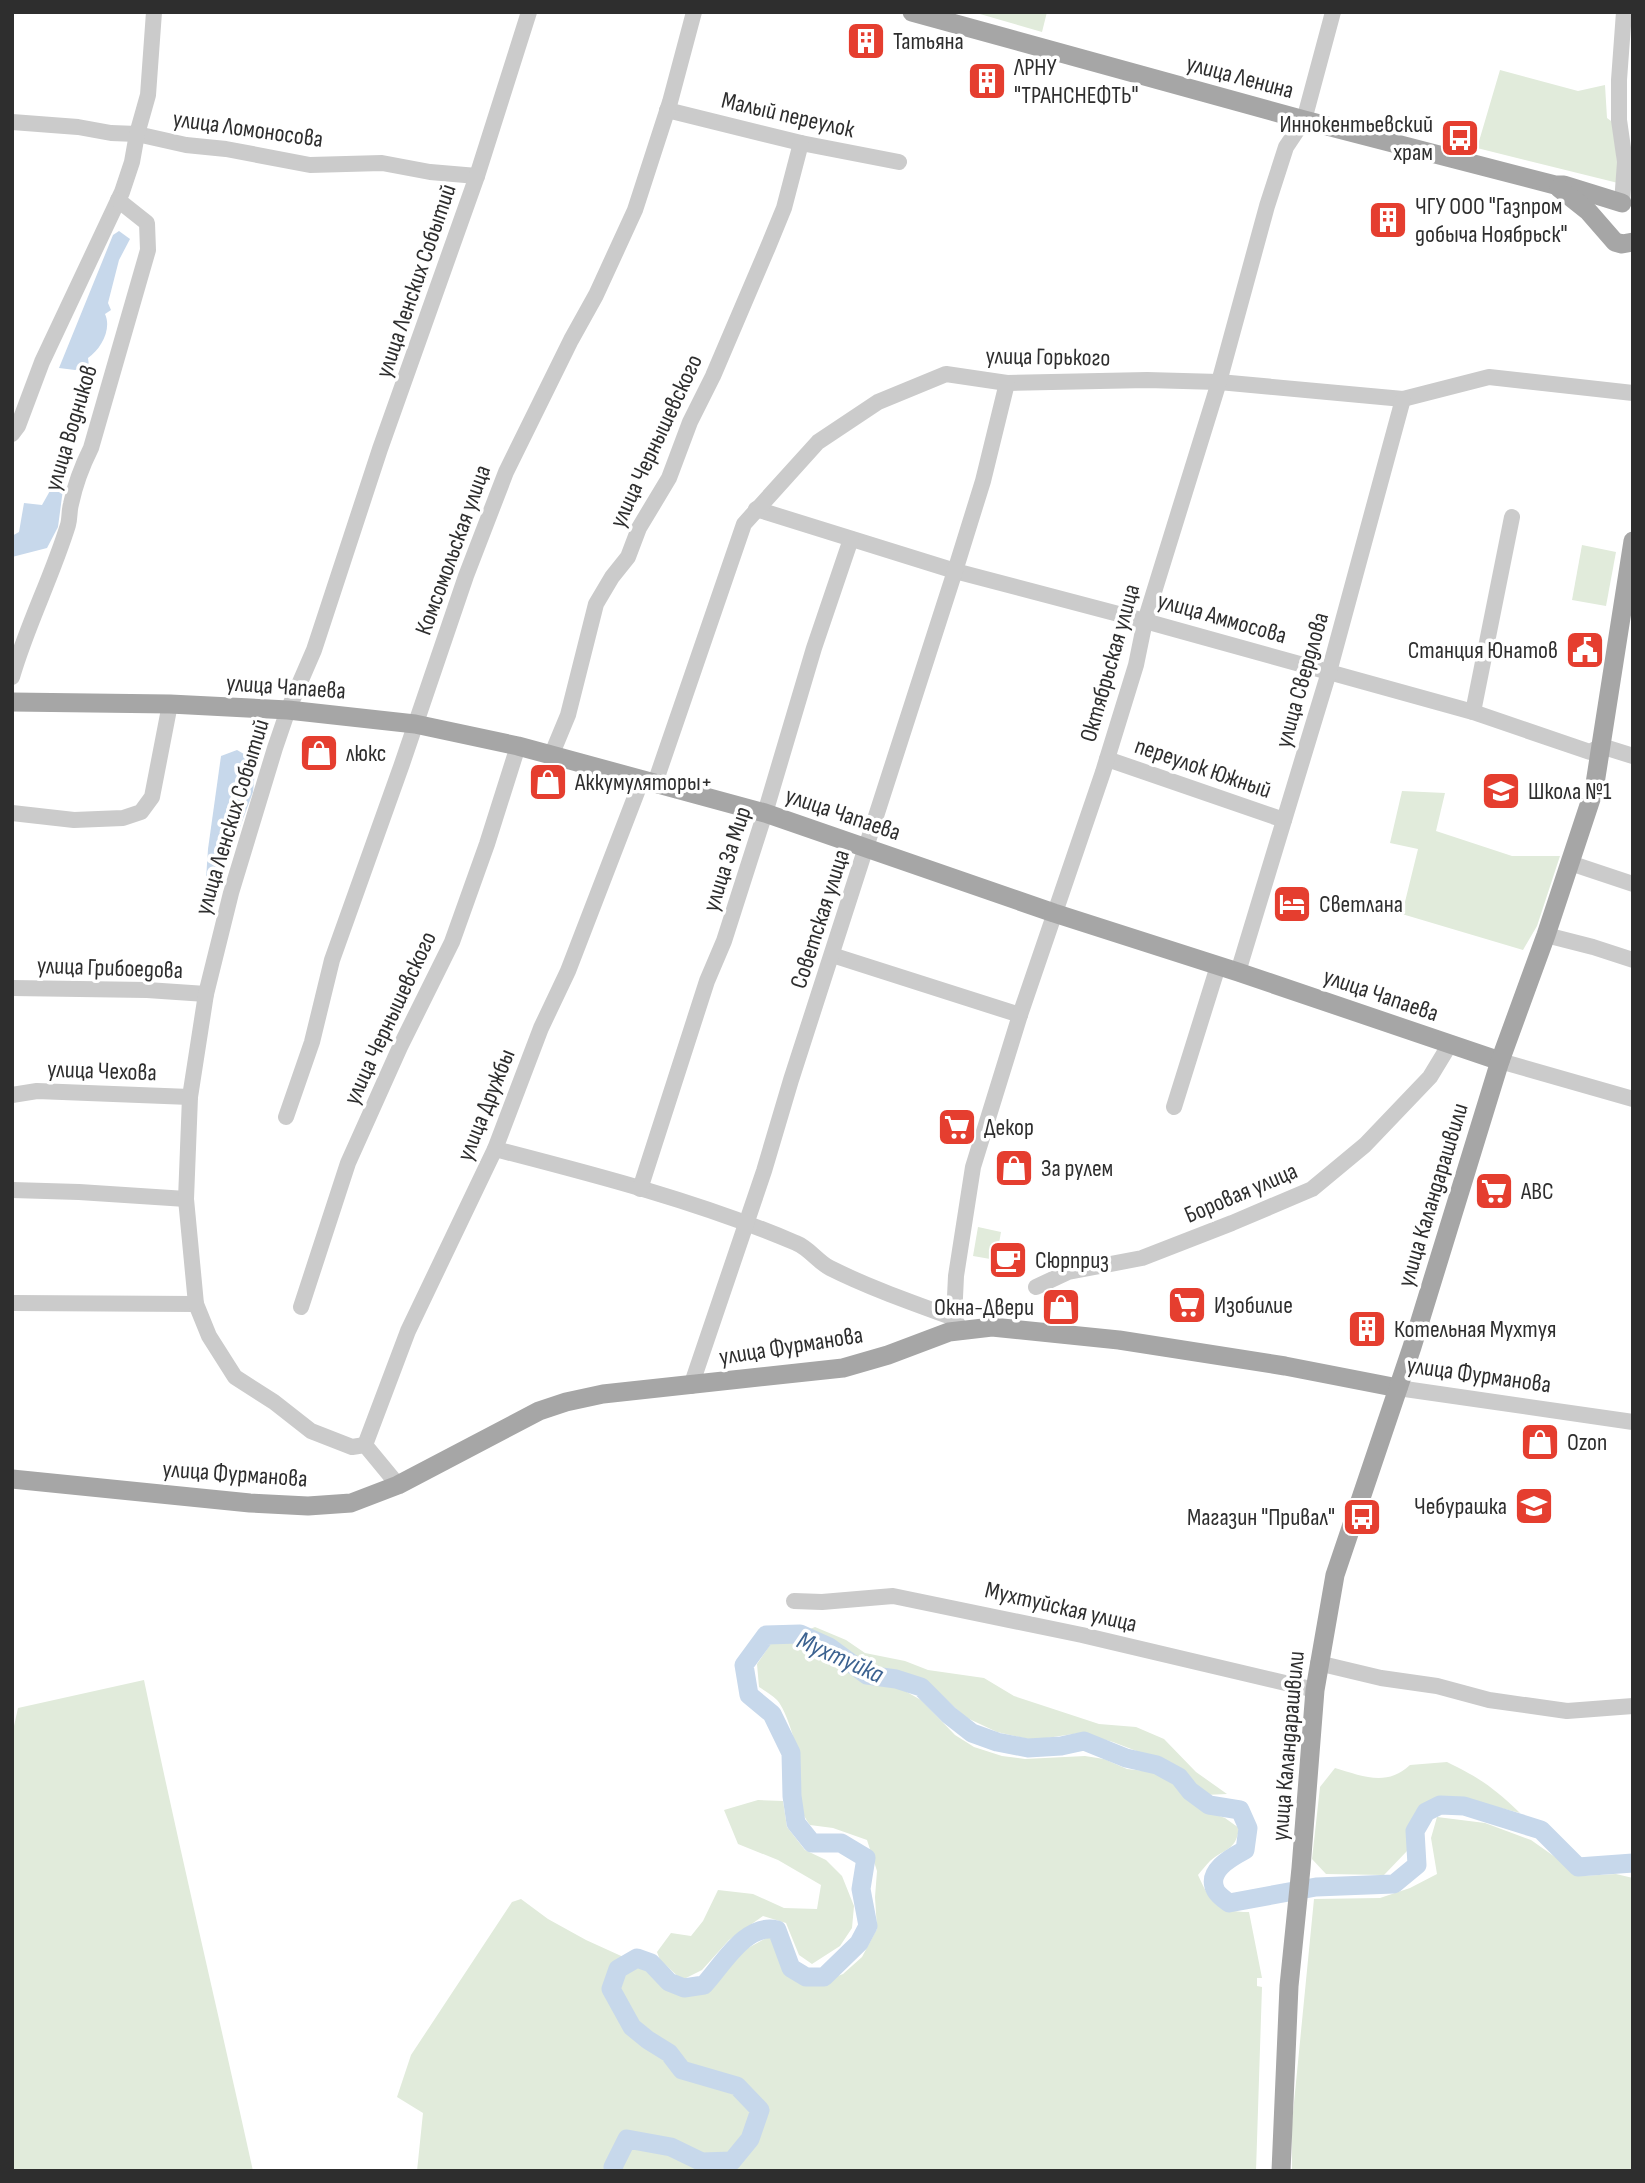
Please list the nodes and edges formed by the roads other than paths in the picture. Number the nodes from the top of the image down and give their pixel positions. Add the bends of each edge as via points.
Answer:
1 (154, 12) edge
2 (529, 12) edge
3 (694, 12) edge
4 (912, 12) edge
5 (1333, 12) edge
6 (1624, 12) edge
7 (667, 110) junction
8 (1304, 120) junction
9 (12, 121) edge
10 (137, 134) junction
11 (802, 143) junction
12 (899, 162) dead end
13 (477, 176) junction
14 (1555, 185) junction
15 (118, 200) junction
16 (1627, 203) edge
17 (1606, 232) junction
18 (1629, 247) edge
19 (1219, 382) junction
20 (1007, 383) junction
21 (1633, 393) edge
22 (1404, 399) junction
23 (12, 434) edge
24 (756, 509) junction
25 (1512, 517) dead end
26 (851, 540) junction
27 (1633, 541) edge
28 (955, 571) junction
29 (1145, 621) junction
30 (1329, 672) junction
31 (12, 677) edge
32 (12, 702) edge
33 (170, 704) junction
34 (288, 710) junction
35 (1473, 712) junction
36 (415, 723) junction
37 (517, 746) junction
38 (1601, 746) junction
39 (551, 755) junction
40 (1633, 756) edge
41 (1107, 759) junction
42 (648, 781) junction
43 (765, 813) junction
44 (12, 814) edge
45 (1284, 820) junction
46 (867, 848) junction
47 (1570, 863) junction
48 (1633, 884) edge
49 (1054, 913) junction
50 (1545, 935) junction
51 (832, 956) junction
52 (1633, 960) edge
53 (1218, 966) junction
54 (1238, 972) junction
55 (12, 988) edge
56 (206, 994) junction
57 (1020, 1015) junction
58 (1450, 1044) junction
59 (1500, 1062) junction
60 (12, 1095) edge
61 (190, 1097) junction
62 (1633, 1099) edge
63 (1174, 1107) dead end
64 (285, 1117) dead end
65 (495, 1149) junction
66 (640, 1189) junction
67 (12, 1190) edge
68 (186, 1199) junction
69 (747, 1223) junction
70 (1036, 1287) dead end
71 (12, 1303) edge
72 (197, 1304) junction
73 (301, 1307) dead end
74 (958, 1324) junction
75 (691, 1385) junction
76 (1398, 1388) junction
77 (1633, 1422) edge
78 (365, 1445) junction
79 (12, 1479) edge
80 (398, 1485) junction
81 (794, 1601) dead end
82 (1318, 1663) junction
83 (1314, 1690) junction
84 (1633, 1706) edge
85 (1281, 2171) edge

1 - 10 street, улица Водников via 148,95
2 - 13 street, улица Ленских Событий
3 - 7 street, Комсомольская улица
4 - 8 main road, улица Ленина
5 - 8 street, Октябрьская улица
6 - 16 street via 1619,120
7 - 11 street, Малый переулок
7 - 36 street, Комсомольская улица via 630,222 506,472
8 - 14 main road, улица Ленина
8 - 19 street, Октябрьская улица via 1286,147
9 - 10 street, улица Ломоносова
10 - 13 street, улица Ломоносова via 310,165 382,163
10 - 15 street, улица Водников
11 - 12 street, Малый переулок
11 - 39 street, улица Чернышевского via 784,208 669,478 639,528 628,557 596,604 568,715
13 - 34 street, улица Ленских Событий via 314,650
14 - 16 main road, улица Ленина
14 - 17 main road, улица Ленина
15 - 23 street, улица Водников
15 - 31 street, улица Водников via 147,223 148,250 70,506 70,521
16 - 17 main road via 1608,211
17 - 18 main road, улица Ленина
19 - 20 street, улица Горького
19 - 22 street, улица Горького
19 - 29 street, Октябрьская улица
20 - 24 street, улица Горького via 946,374 878,402 818,442
20 - 28 street, Советская улица
21 - 22 street, улица Горького via 1489,377
22 - 30 street, улица Свердлова
24 - 26 street, улица Аммосова
24 - 42 street, улица Горького via 744,524
25 - 35 street
26 - 28 street, улица Аммосова
26 - 43 street, улица За Мир
27 - 38 main road, улица Каландарашвили
28 - 29 street, улица Аммосова
28 - 46 street, Советская улица
29 - 30 street, улица Аммосова
29 - 41 street, Октябрьская улица
30 - 35 street, улица Аммосова
30 - 45 street, улица Свердлова
32 - 33 main road, улица Чапаева
33 - 34 main road, улица Чапаева
33 - 44 street via 152,797 141,812 123,818 74,820
34 - 36 main road, улица Чапаева
34 - 56 street, улица Ленских Событий via 231,893
35 - 38 street, улица Аммосова via 1590,752
36 - 37 main road, улица Чапаева
36 - 64 street, Комсомольская улица via 332,960 312,1042
37 - 39 main road, улица Чапаева
37 - 73 street, улица Чернышевского via 452,942 348,1163
38 - 40 street, улица Аммосова
38 - 47 main road, улица Каландарашвили via 1594,790
39 - 42 main road, улица Чапаева
41 - 45 street, переулок Южный
41 - 49 street, Октябрьская улица
42 - 43 main road, улица Чапаева
42 - 65 street, улица Дружбы via 541,1028
43 - 46 main road, улица Чапаева
43 - 66 street, улица За Мир
45 - 54 street, улица Свердлова
46 - 49 main road, улица Чапаева
46 - 51 street, Советская улица
47 - 48 street
47 - 50 main road, улица Каландарашвили
49 - 53 main road, улица Чапаева
49 - 57 street, Октябрьская улица
50 - 52 street
50 - 59 main road, улица Каландарашвили
51 - 57 street
51 - 69 street, Советская улица
53 - 54 main road, улица Чапаева
53 - 63 street
54 - 58 main road, улица Чапаева
55 - 56 street, улица Грибоедова
56 - 61 street, улица Ленских Событий
57 - 74 street, Октябрьская улица via 973,1167 956,1276
58 - 59 main road, улица Чапаева
58 - 70 street, Боровая улица via 1430,1077 1365,1145 1312,1189 1142,1258 1068,1272
59 - 62 street, улица Чапаева
59 - 76 main road, улица Каландарашвили
60 - 61 street, улица Чехова via 37,1091
61 - 68 street, улица Ленских Событий
65 - 66 street
65 - 78 street, улица Дружбы via 408,1331
66 - 69 street
67 - 68 street
68 - 72 street, улица Ленских Событий
69 - 74 street via 801,1244 828,1267
69 - 75 street, Советская улица
71 - 72 street
72 - 78 street, улица Ленских Событий via 209,1336 235,1377 311,1431 352,1447
74 - 75 main road, улица Фурманова via 843,1368
74 - 76 main road, улица Фурманова via 1119,1340
75 - 80 main road, улица Фурманова via 603,1394 539,1411
76 - 77 street, улица Фурманова
76 - 82 main road, улица Каландарашвили via 1335,1575
78 - 80 street
79 - 80 main road, улица Фурманова via 308,1506 351,1503
81 - 83 street, Мухтуйская улица via 893,1596
82 - 83 main road, улица Каландарашвили
82 - 84 street via 1489,1700 1567,1711
83 - 85 main road, улица Каландарашвили via 1289,1986

